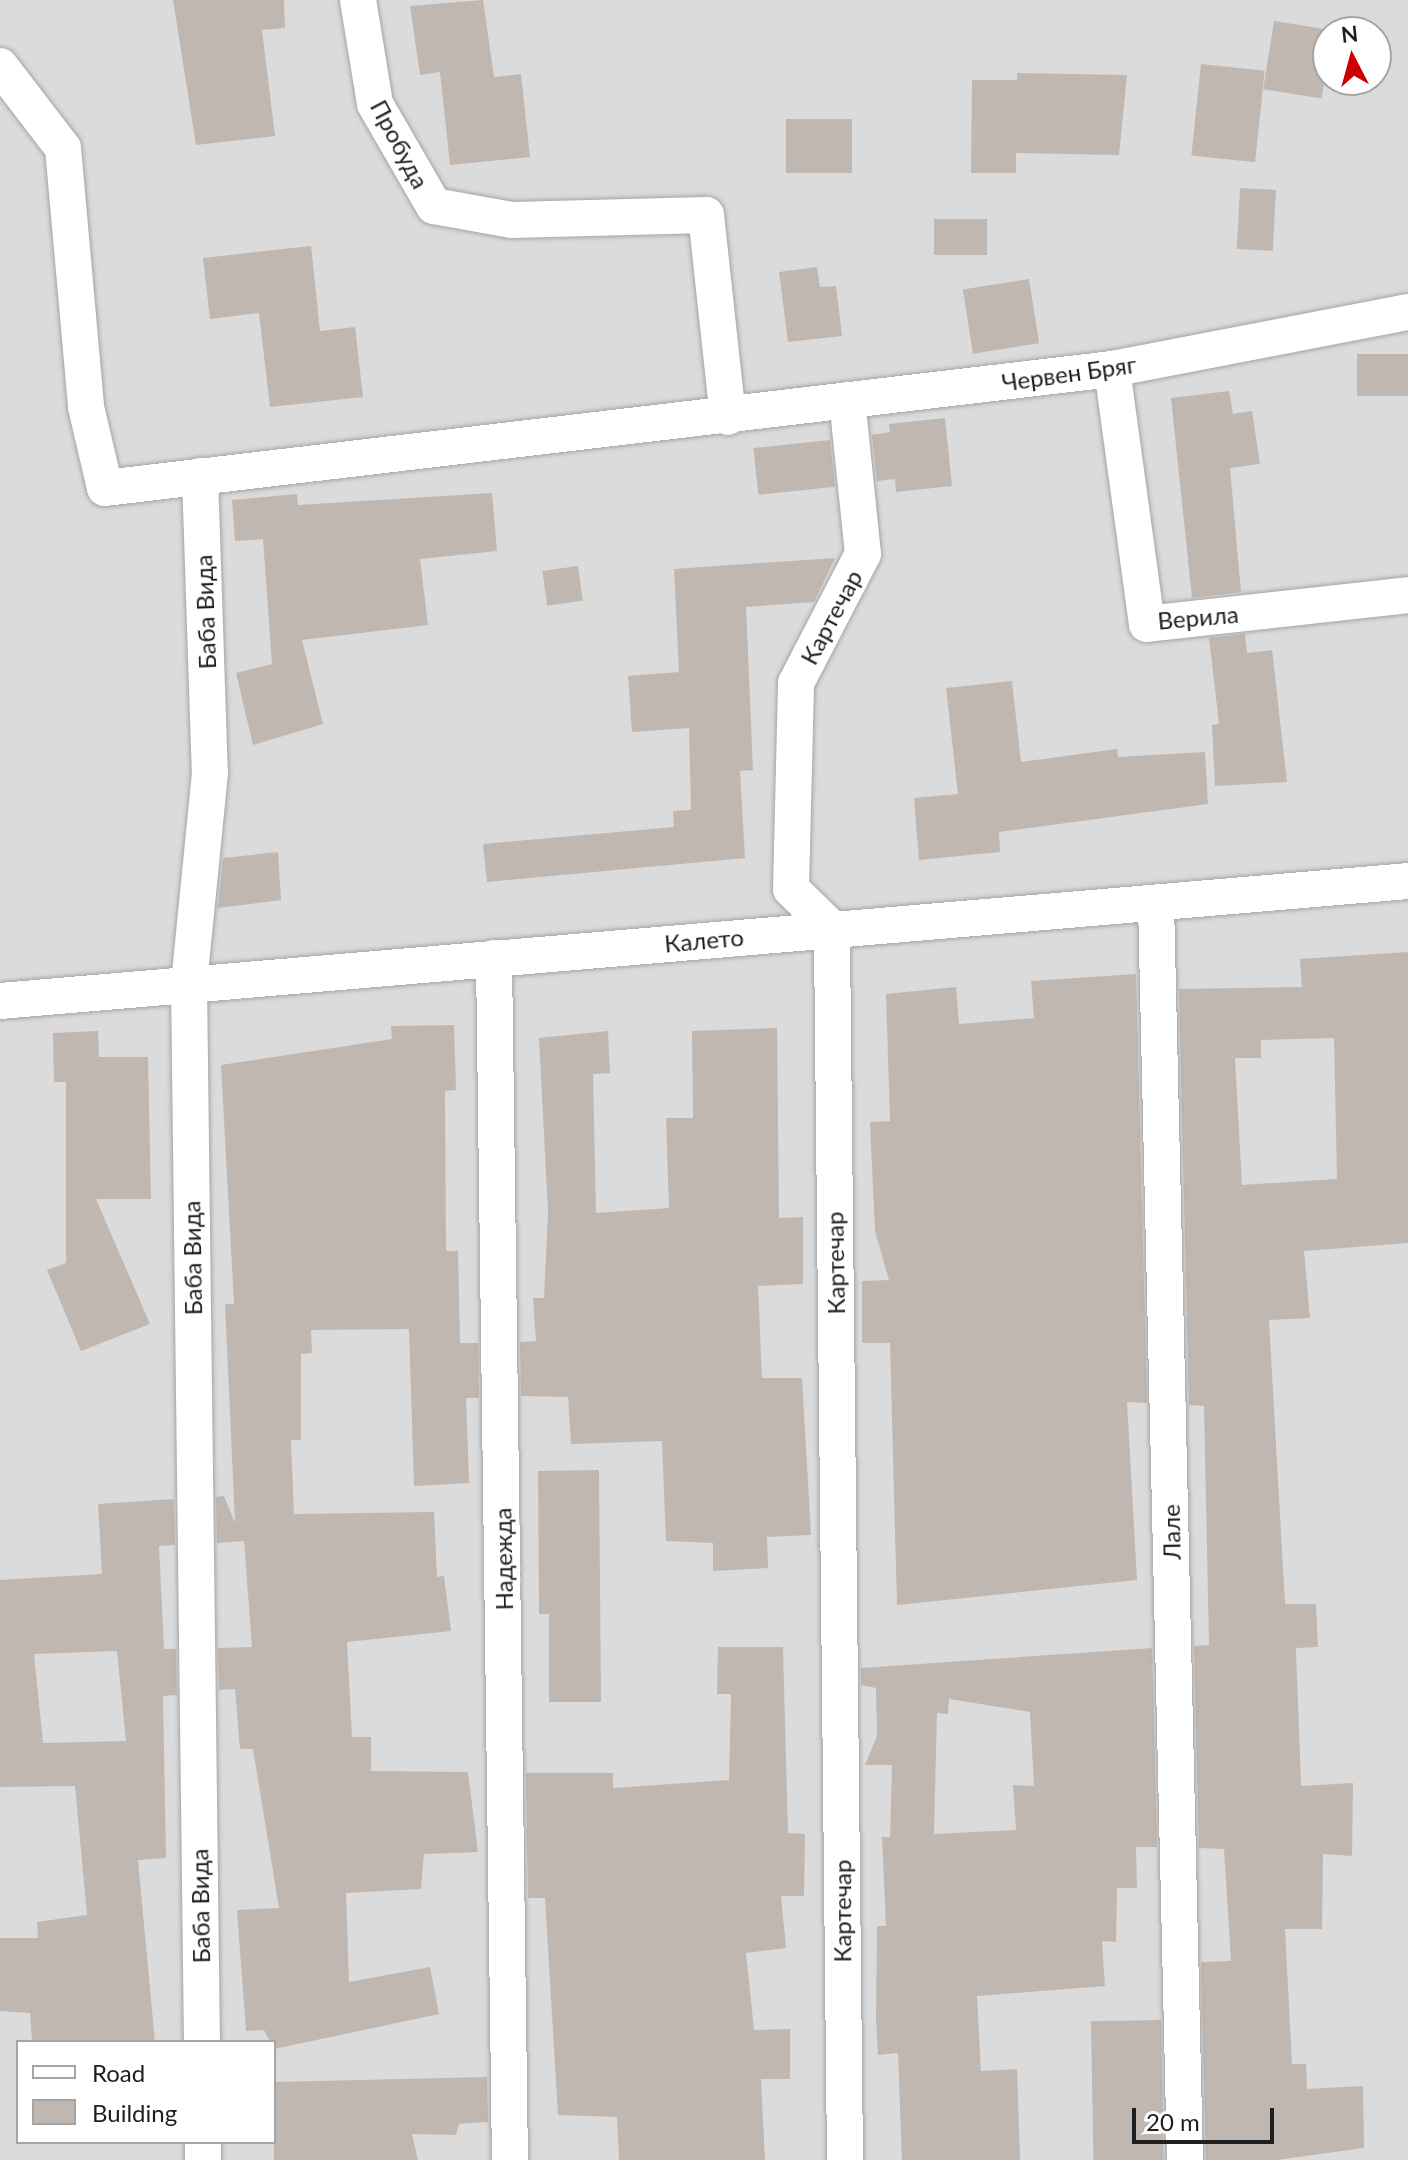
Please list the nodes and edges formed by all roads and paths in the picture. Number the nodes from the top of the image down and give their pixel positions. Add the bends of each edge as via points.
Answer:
1 (358, 0) edge
2 (0, 66) edge
3 (1408, 312) edge
4 (1112, 369) junction
5 (847, 400) junction
6 (728, 417) junction
7 (200, 476) junction
8 (1408, 595) edge
9 (1408, 881) edge
10 (1156, 903) junction
11 (832, 929) junction
12 (494, 958) junction
13 (189, 982) junction
14 (0, 1001) edge
15 (202, 2040) edge
16 (510, 2160) edge
17 (845, 2160) edge
18 (1185, 2160) edge

1 - 6 street, Пробуда via 375,104 434,206 512,220 706,215
2 - 7 street, Червен Бряг via 63,148 86,407 105,488
3 - 4 street, Червен Бряг
4 - 5 street, Червен Бряг
4 - 8 street, Верила via 1147,624
5 - 6 street, Червен Бряг
5 - 11 street, Картечар via 863,554 796,683 791,889
6 - 7 street, Червен Бряг
7 - 13 street, Баба Вида via 210,773
9 - 10 street, Калето
10 - 11 street, Калето
10 - 18 street, Лале
11 - 12 street, Калето
11 - 17 street, Картечар
12 - 13 street, Калето
12 - 16 street, Надежда
13 - 14 street, Калето
13 - 15 street, Баба Вида

